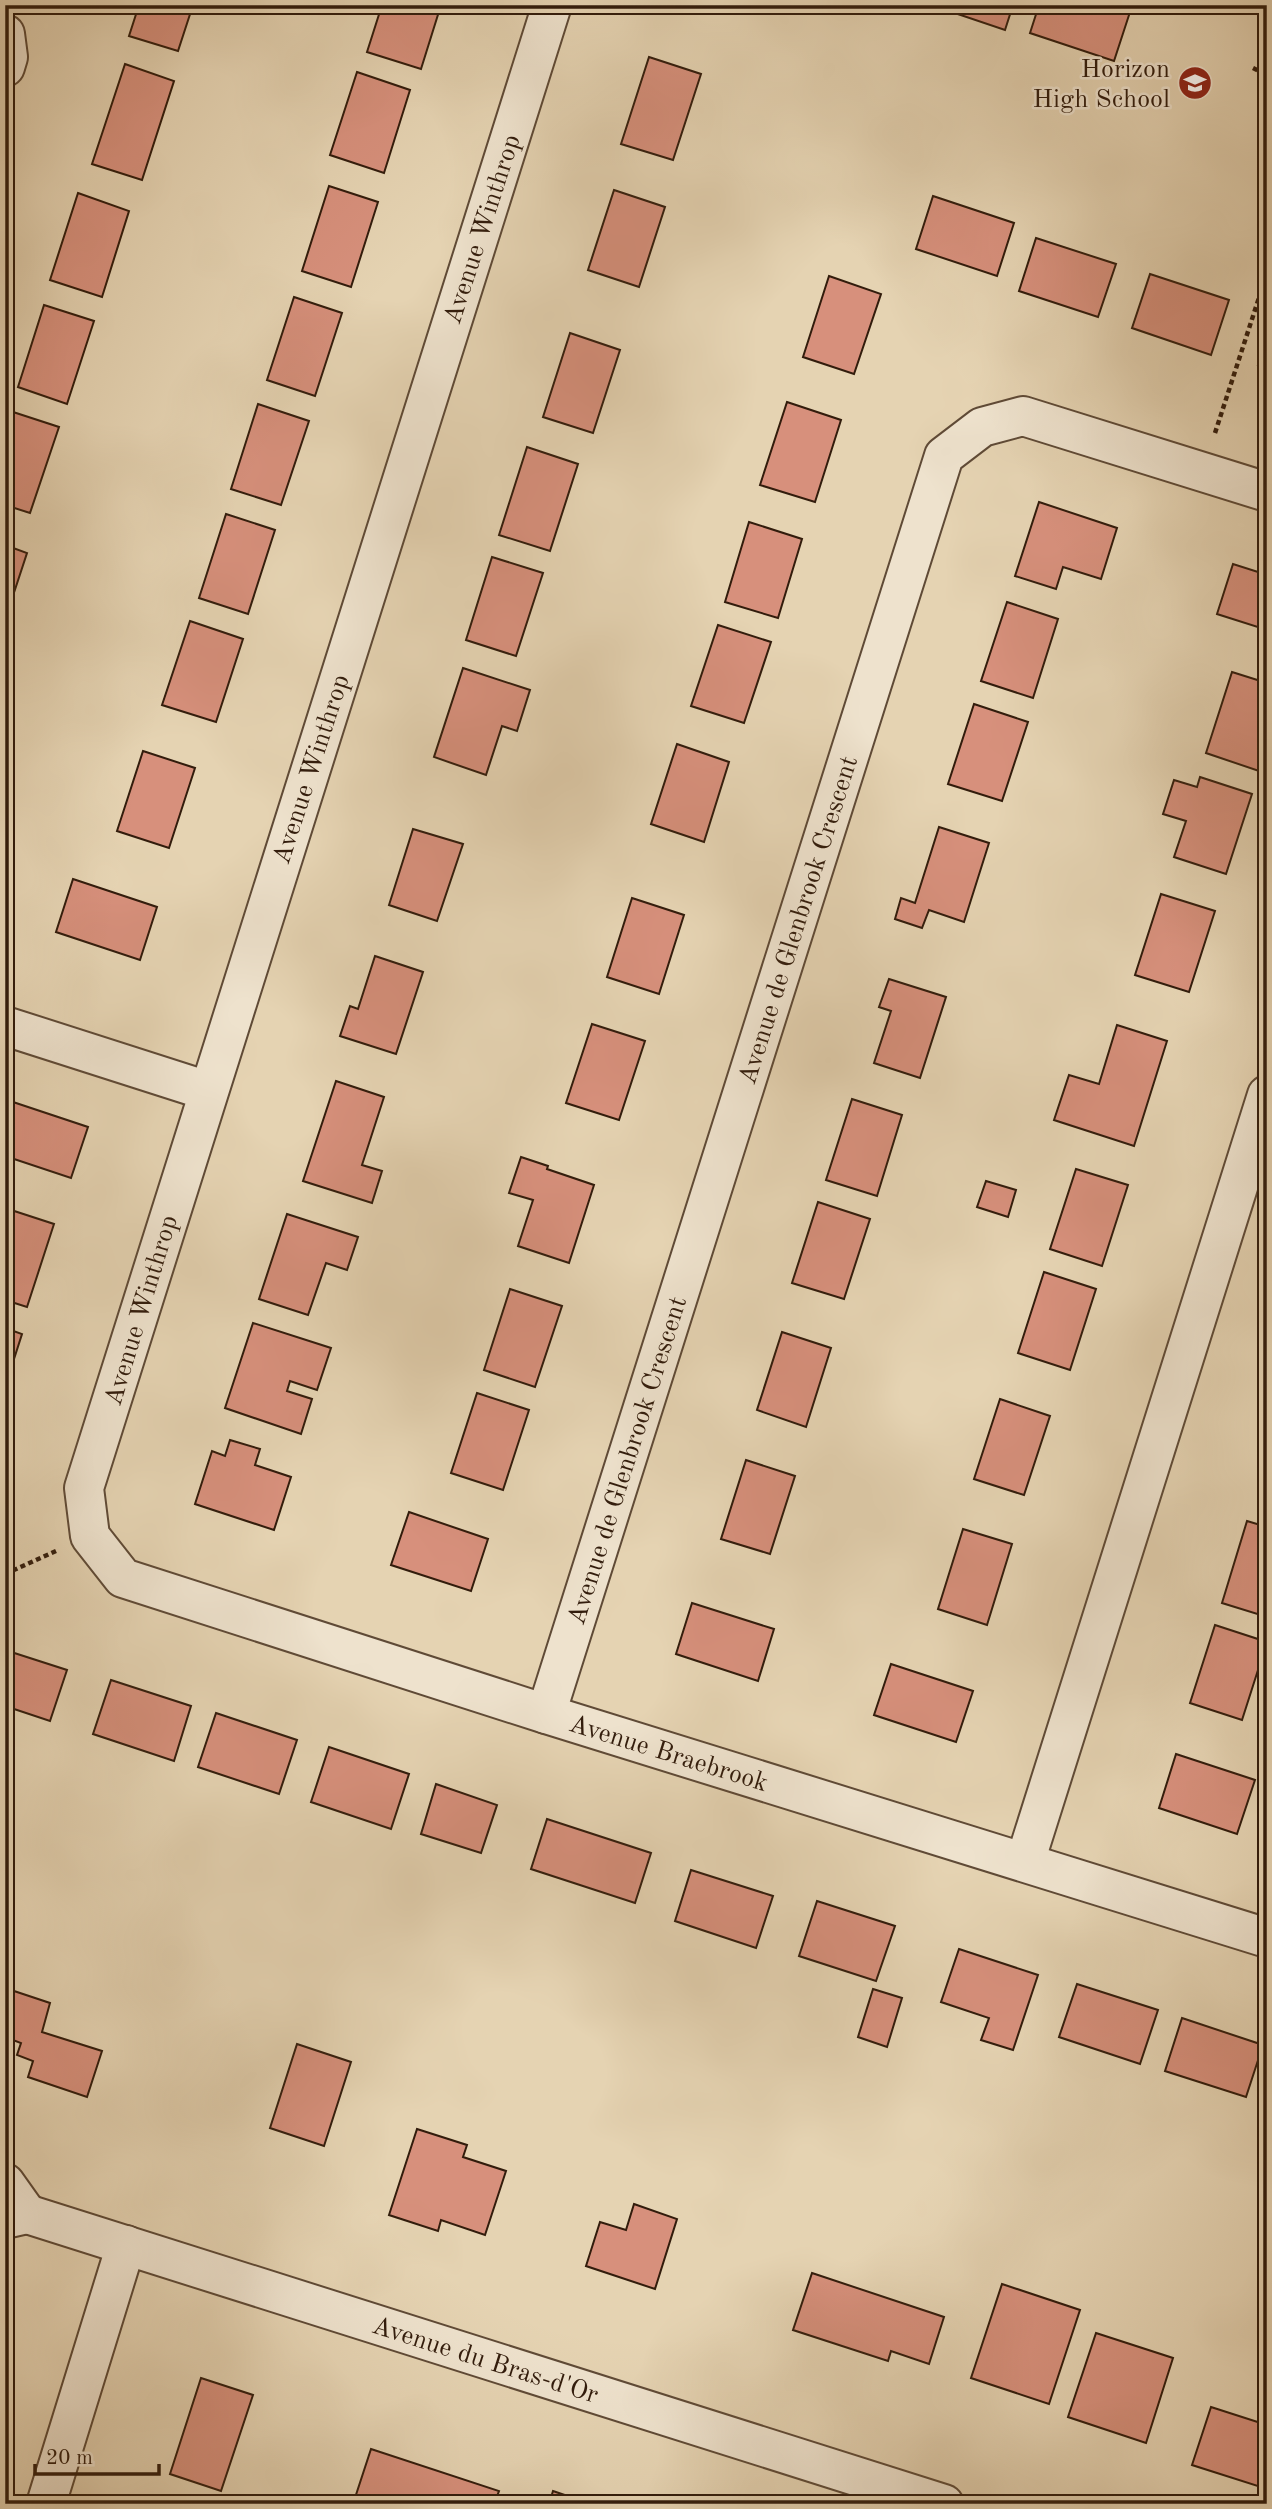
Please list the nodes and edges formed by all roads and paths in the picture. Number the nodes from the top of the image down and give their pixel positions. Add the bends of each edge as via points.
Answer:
1 (552, 5) edge
2 (5, 34) edge
3 (5, 67) edge
4 (1253, 68) dead end
5 (1267, 75) edge
6 (1267, 272) edge
7 (1211, 443) dead end
8 (1267, 492) edge
9 (5, 1026) edge
10 (208, 1091) junction
11 (1267, 1095) edge
12 (73, 1544) junction
13 (5, 1574) edge
14 (546, 1714) junction
15 (1025, 1862) junction
16 (1267, 1938) edge
17 (5, 2183) edge
18 (16, 2216) edge
19 (126, 2245) junction
20 (46, 2504) edge
21 (944, 2504) edge

1 - 10 street, Avenue Winthrop
2 - 3 street
4 - 5 path
6 - 7 path
8 - 14 street, Avenue de Glenbrook Crescent via 1023,416 982,427 944,456
9 - 10 street
10 - 12 street, Avenue Winthrop via 84,1488
11 - 15 street
12 - 13 path
12 - 14 street, Avenue Braebrook via 122,1578
14 - 15 street, Avenue Braebrook
15 - 16 street, Avenue Braebrook
17 - 18 street, Avenue du Bras-d'Or
18 - 19 street, Avenue du Bras-d'Or
19 - 20 street
19 - 21 street, Avenue du Bras-d'Or

